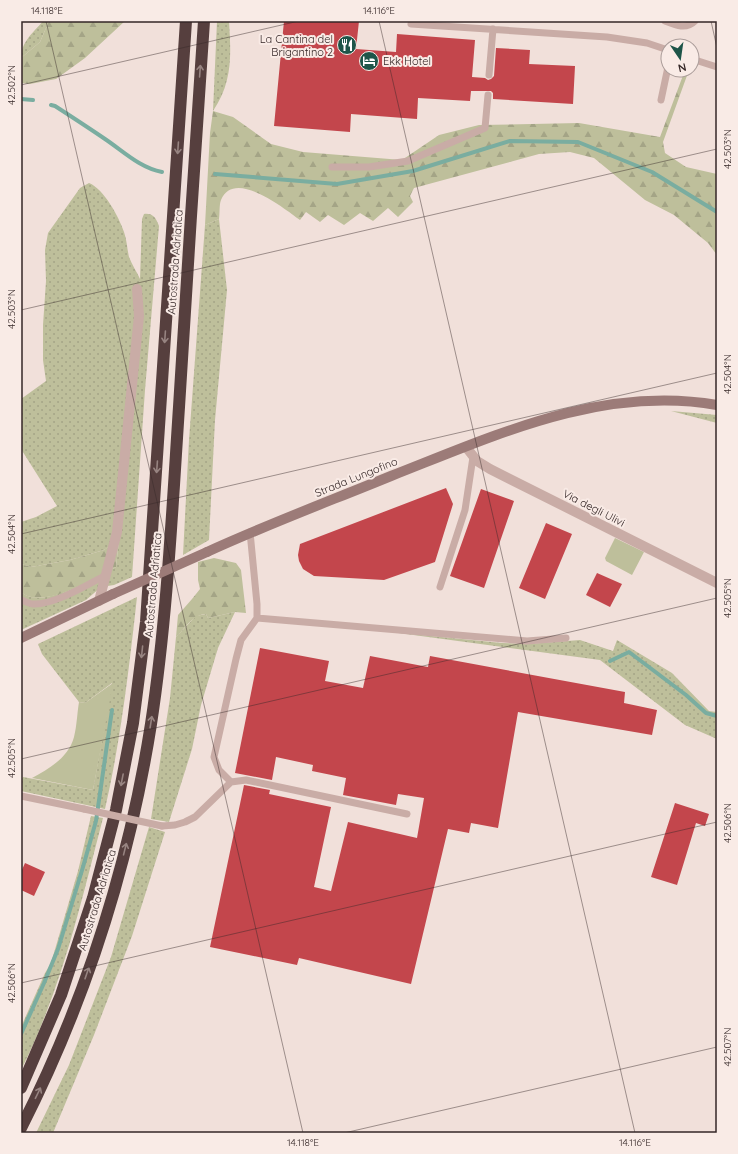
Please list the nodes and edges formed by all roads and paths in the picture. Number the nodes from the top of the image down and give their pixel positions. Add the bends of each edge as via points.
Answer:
1 (186, 21) edge
2 (204, 21) edge
3 (412, 21) edge
4 (665, 21) edge
5 (695, 21) edge
6 (474, 24) edge
7 (493, 29) junction
8 (660, 47) edge
9 (700, 62) edge
10 (717, 67) edge
11 (489, 75) dead end
12 (666, 78) edge
13 (488, 95) dead end
14 (661, 100) dead end
15 (332, 167) dead end
16 (137, 289) dead end
17 (717, 405) edge
18 (466, 447) junction
19 (473, 457) junction
20 (250, 532) junction
21 (106, 575) junction
22 (717, 582) edge
23 (440, 588) dead end
24 (21, 600) edge
25 (99, 601) junction
26 (257, 618) junction
27 (21, 638) edge
28 (566, 638) dead end
29 (232, 782) junction
30 (21, 796) edge
31 (407, 814) dead end
32 (21, 1088) edge
33 (21, 1128) edge

1 -> 32 highway, Autostrada Adriatica via 146,622 133,723 116,810 93,898 60,995
33 -> 2 highway, Autostrada Adriatica via 47,1075 96,950 125,852 145,760 164,620
3 - 6 lane via 411,24
4 - 5 lane via 678,26 692,24
6 - 7 lane
7 - 8 lane via 607,37
7 - 11 lane
9 - 10 lane
12 - 14 lane
13 - 15 lane via 485,128 408,161 369,167
16 - 21 street via 139,316 117,532
17 - 18 main road, Strada Lungofino via 661,400 611,404 560,414
18 - 19 street, Via degli Ulivi
18 - 20 main road, Strada Lungofino
19 - 22 street, Via degli Ulivi via 516,482
19 - 23 lane via 465,510
20 - 25 main road, Strada Lungofino, bridge
20 - 26 lane
21 - 24 lane via 46,603 31,604
21 - 25 street
25 - 27 main road, Strada Lungofino
26 - 28 lane via 527,641
26 - 29 lane via 241,640 214,757 218,770
29 - 30 lane, bridge via 195,817 174,825 162,826
29 - 31 lane via 246,780

